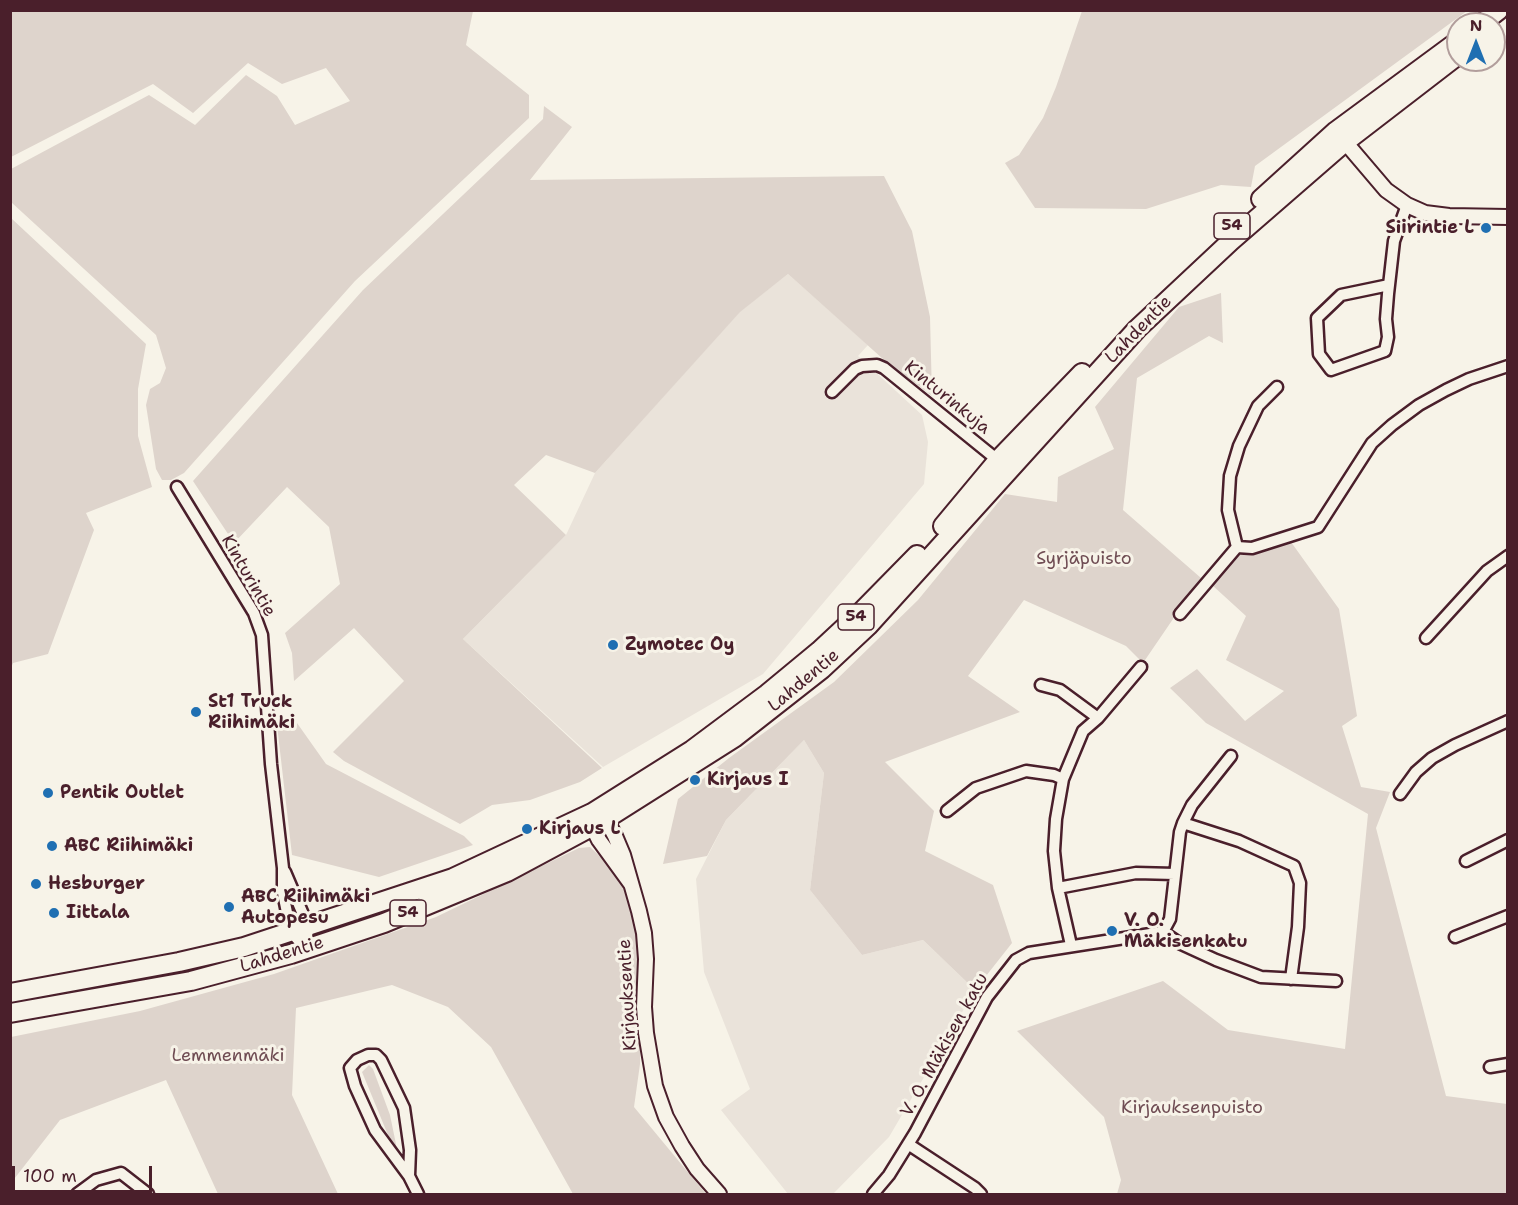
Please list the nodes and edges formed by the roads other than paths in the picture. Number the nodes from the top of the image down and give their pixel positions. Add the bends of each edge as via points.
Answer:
1 (1446, 51) edge
2 (1446, 63) edge
3 (1340, 136) junction
4 (1407, 205) junction
5 (1508, 217) edge
6 (1389, 285) junction
7 (1508, 366) edge
8 (1277, 387) dead end
9 (832, 392) dead end
10 (1004, 465) junction
11 (177, 487) dead end
12 (1237, 547) junction
13 (1508, 556) edge
14 (1180, 614) dead end
15 (1426, 638) dead end
16 (1141, 667) dead end
17 (1041, 685) dead end
18 (1098, 718) junction
19 (1508, 722) edge
20 (1231, 756) dead end
21 (1063, 779) junction
22 (1400, 794) dead end
23 (947, 811) dead end
24 (596, 819) junction
25 (1183, 823) junction
26 (1508, 840) edge
27 (1466, 861) dead end
28 (284, 868) junction
29 (1175, 874) junction
30 (1059, 888) junction
31 (1508, 916) edge
32 (299, 929) junction
33 (1163, 932) junction
34 (1455, 937) dead end
35 (1071, 945) junction
36 (306, 949) junction
37 (1291, 979) junction
38 (1336, 981) dead end
39 (10, 993) edge
40 (10, 1013) edge
41 (1508, 1064) edge
42 (1490, 1067) dead end
43 (908, 1144) junction
44 (409, 1176) junction
45 (77, 1194) edge
46 (148, 1194) edge
47 (418, 1194) edge
48 (719, 1194) edge
49 (873, 1194) edge
50 (981, 1194) edge

1 - 3 main road, Lahdentie / 54
2 - 3 main road, Lahdentie / 54
3 - 4 street via 1386,190
3 - 10 main road, Lahdentie / 54 via 1226,231 1063,392
4 - 5 street via 1425,213 1449,216
4 - 6 street via 1394,240
6 - 6 street via 1385,351 1330,370 1319,354 1317,318 1341,295
7 - 12 street via 1446,390 1392,425 1372,443 1318,527 1252,548
8 - 12 street via 1258,406 1230,476 1228,510
9 - 10 street, Kinturinkuja via 855,369 877,365
10 - 24 main road, Lahdentie / 54 via 819,651
11 - 28 street, Kinturintie via 254,613 262,635 272,774
12 - 14 street
13 - 15 street via 1487,571
16 - 18 street
17 - 18 street via 1060,690
18 - 21 street via 1083,731
19 - 22 street via 1432,758
20 - 25 street via 1192,805
21 - 23 street via 1026,771 975,788
21 - 30 street via 1054,837
24 - 32 main road, Lahdentie / 54 via 453,878
24 - 36 main road, Lahdentie / 54 via 507,872
24 - 48 street, Kirjauksentie via 623,855 644,933 644,1007 655,1086 682,1146
25 - 29 street
25 - 37 street via 1239,841 1294,866 1300,883
26 - 27 street
28 - 32 street, Kinturintie
28 - 32 street, Kinturintie via 284,893
29 - 30 street via 1136,873
29 - 33 street via 1170,919
30 - 35 street
31 - 34 street
32 - 36 street, Kinturintie
32 - 36 street, Kinturintie
32 - 39 main road, Lahdentie / 54 via 179,963
33 - 35 street, V. O. Mäkisen katu
33 - 37 street via 1179,943 1261,977
35 - 43 street, V. O. Mäkisen katu via 1029,953 1008,969 987,997
36 - 40 main road, Lahdentie / 54 via 191,981
37 - 38 street
41 - 42 street
43 - 49 street, V. O. Mäkisen katu
43 - 50 street
44 - 44 street via 404,1108 381,1060 376,1054 368,1055 350,1068 356,1086 375,1130
44 - 47 street
45 - 46 street via 96,1180 121,1173

